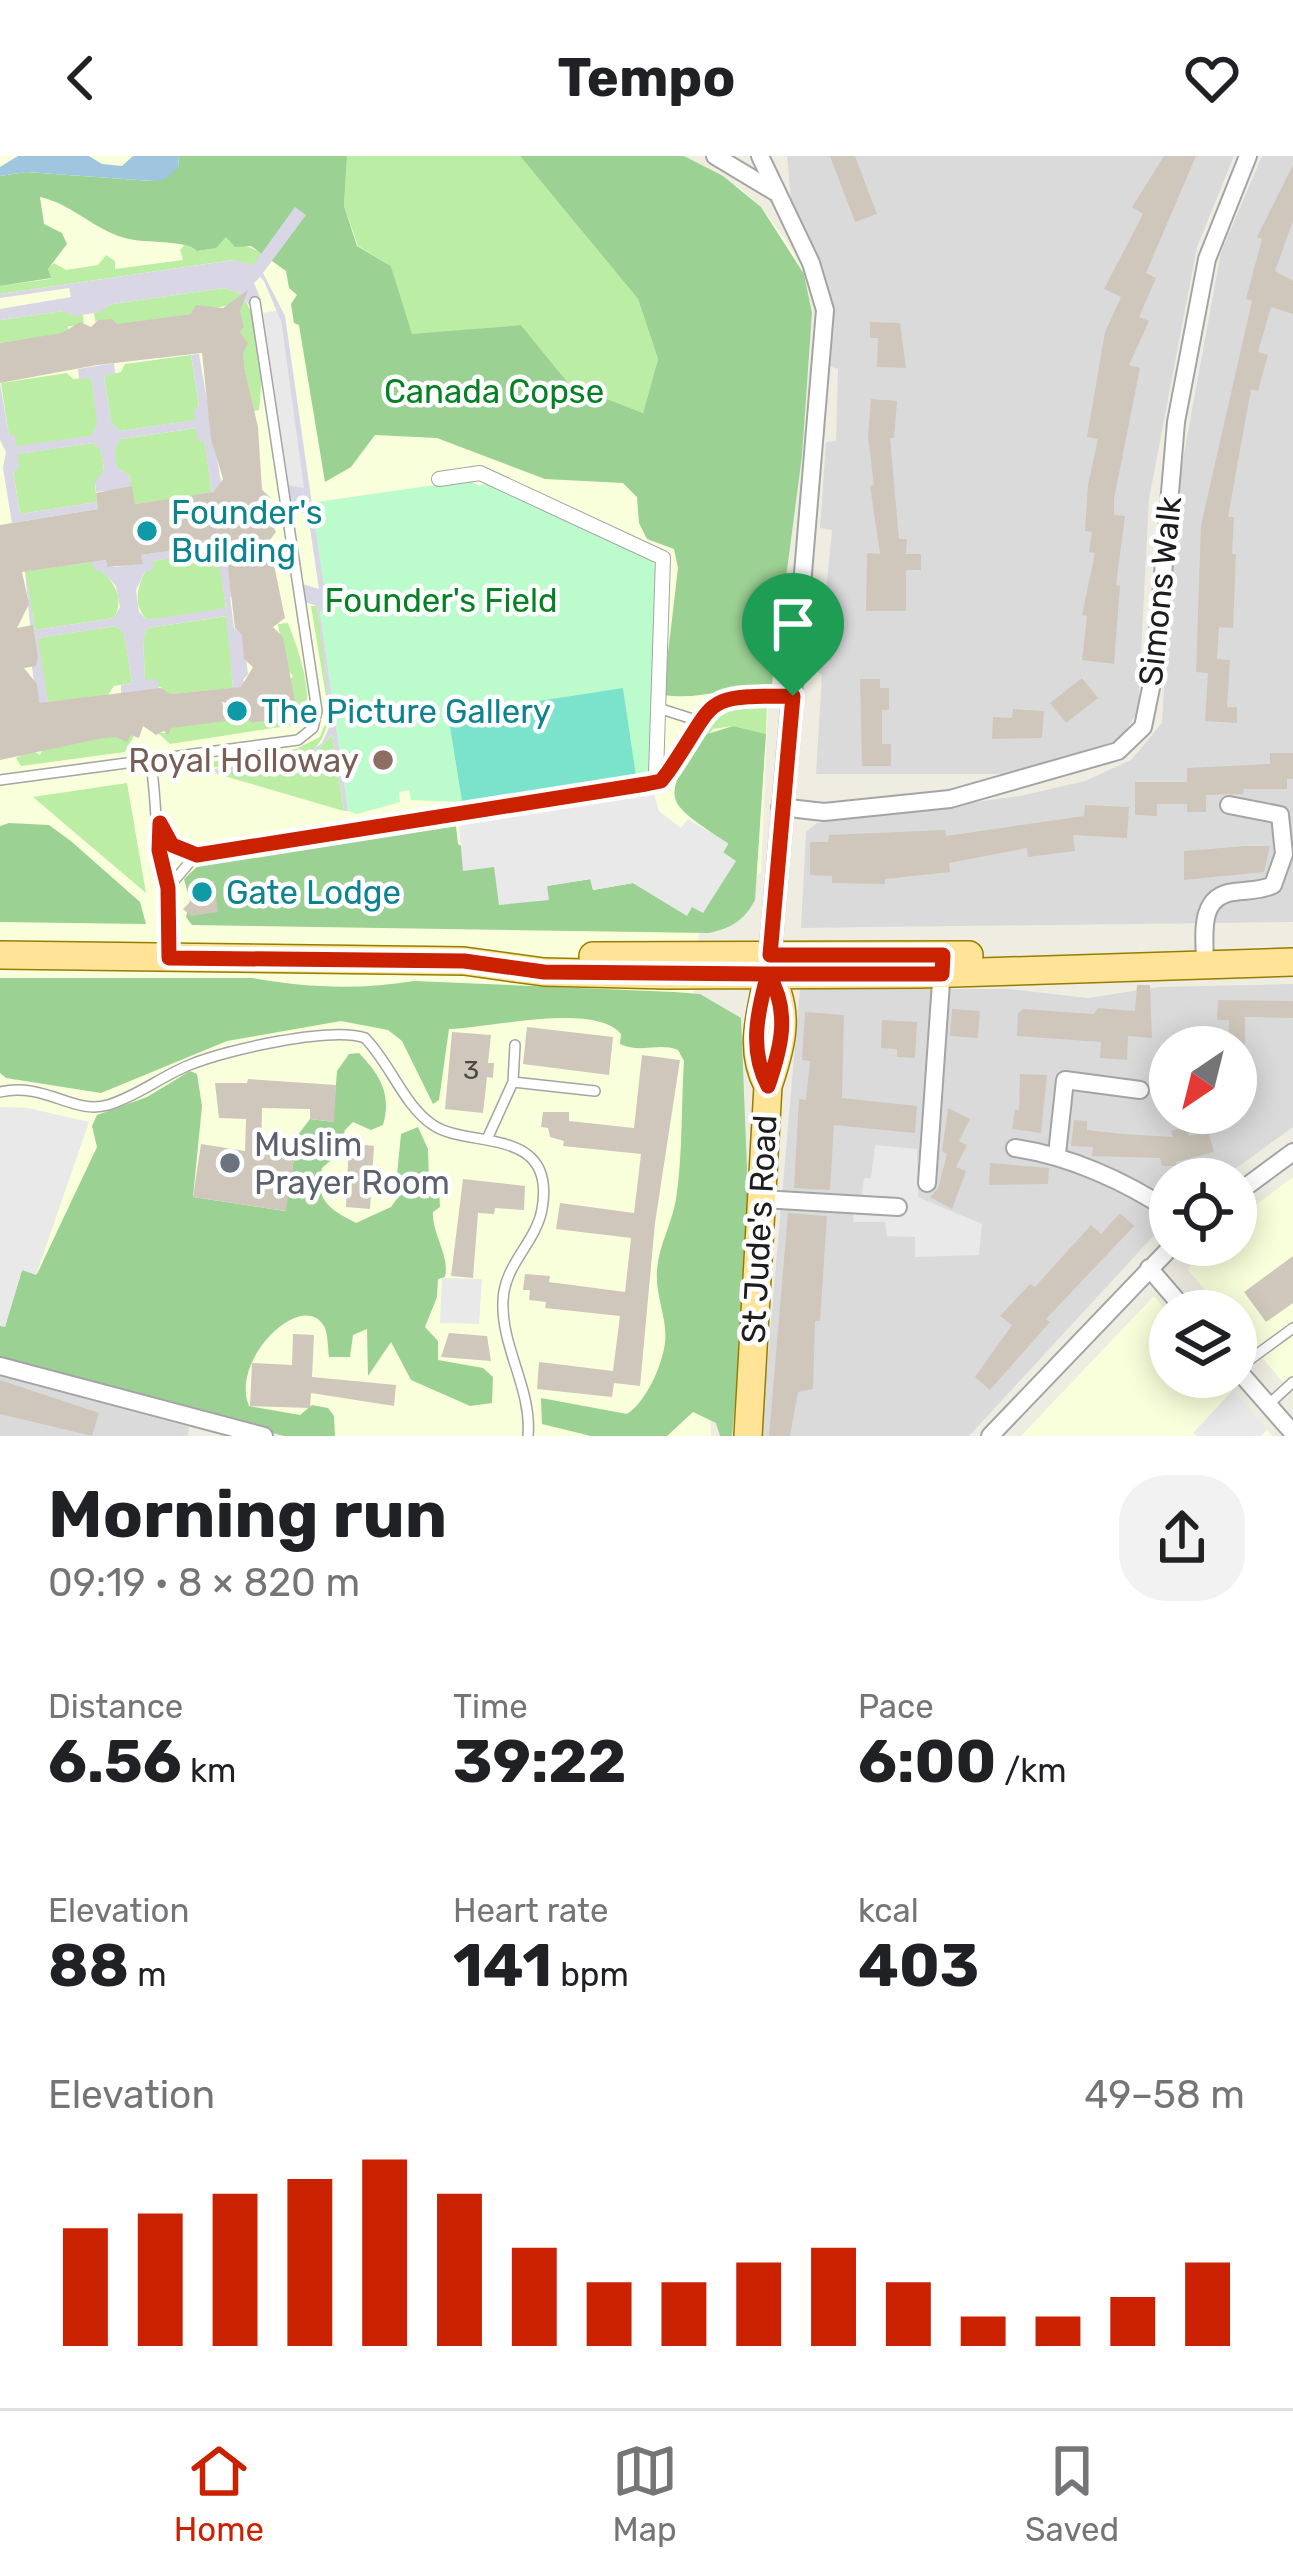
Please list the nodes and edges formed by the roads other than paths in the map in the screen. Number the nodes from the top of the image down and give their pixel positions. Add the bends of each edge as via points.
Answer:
1 (715, 156) edge
2 (760, 156) edge
3 (1248, 156) edge
4 (775, 192) junction
5 (255, 302) dead end
6 (440, 479) dead end
7 (792, 700) junction
8 (658, 708) junction
9 (699, 722) junction
10 (150, 758) junction
11 (656, 774) dead end
12 (0, 780) edge
13 (1229, 805) dead end
14 (780, 807) junction
15 (1287, 811) edge
16 (160, 823) junction
17 (197, 855) junction
18 (168, 888) junction
19 (0, 955) edge
20 (169, 958) junction
21 (1293, 962) edge
22 (769, 964) junction
23 (942, 964) junction
24 (1205, 965) junction
25 (515, 1045) dead end
26 (513, 1082) junction
27 (1140, 1090) dead end
28 (596, 1091) dead end
29 (0, 1092) edge
30 (488, 1137) junction
31 (1015, 1148) dead end
32 (1293, 1152) edge
33 (1057, 1154) junction
34 (1257, 1179) edge
35 (927, 1183) dead end
36 (1149, 1197) edge
37 (760, 1199) junction
38 (898, 1207) dead end
39 (1149, 1268) joint
40 (1168, 1290) edge
41 (1293, 1328) edge
42 (1257, 1354) edge
43 (0, 1366) edge
44 (1293, 1382) edge
45 (1257, 1393) edge
46 (1268, 1405) junction
47 (208, 1428) edge
48 (1293, 1433) edge
49 (264, 1436) edge
50 (528, 1436) edge
51 (748, 1436) edge
52 (990, 1436) edge

1 - 4 street
2 - 4 street
3 - 14 street, Simons Walk via 1207,259 1176,422 1143,727 1118,752 950,800 824,812
4 - 7 street via 812,263 825,310
5 - 10 lane via 316,723 298,740
6 - 8 street via 480,473 663,558
7 - 9 lane via 729,696
7 - 14 street
8 - 9 lane
8 - 11 street
9 - 17 lane via 661,781
10 - 12 lane
10 - 16 lane
13 - 15 street
14 - 22 street
15 - 24 street via 1279,877 1263,890 1226,893 1204,915
16 - 17 lane via 172,845
16 - 18 lane
17 - 18 lane
18 - 20 lane
19 - 20 main road
20 - 22 main road
21 - 24 main road
22 - 23 main road
22 - 37 main road, St Jude's Road via 755,1062 768,1086
23 - 24 main road
23 - 35 street
25 - 26 lane
26 - 28 lane
26 - 30 lane
27 - 33 street via 1065,1080
29 - 30 lane via 30,1088 106,1106 194,1063 321,1032 349,1033 370,1043 431,1124
30 - 50 lane via 529,1157 543,1189 540,1218 511,1266 502,1303 530,1407
31 - 33 street
32 - 34 street
33 - 36 street
37 - 38 street
37 - 51 main road, St Jude's Road
39 - 40 street
39 - 52 street
41 - 42 lane
43 - 47 street
44 - 46 lane
45 - 46 street
46 - 48 street
47 - 49 street

